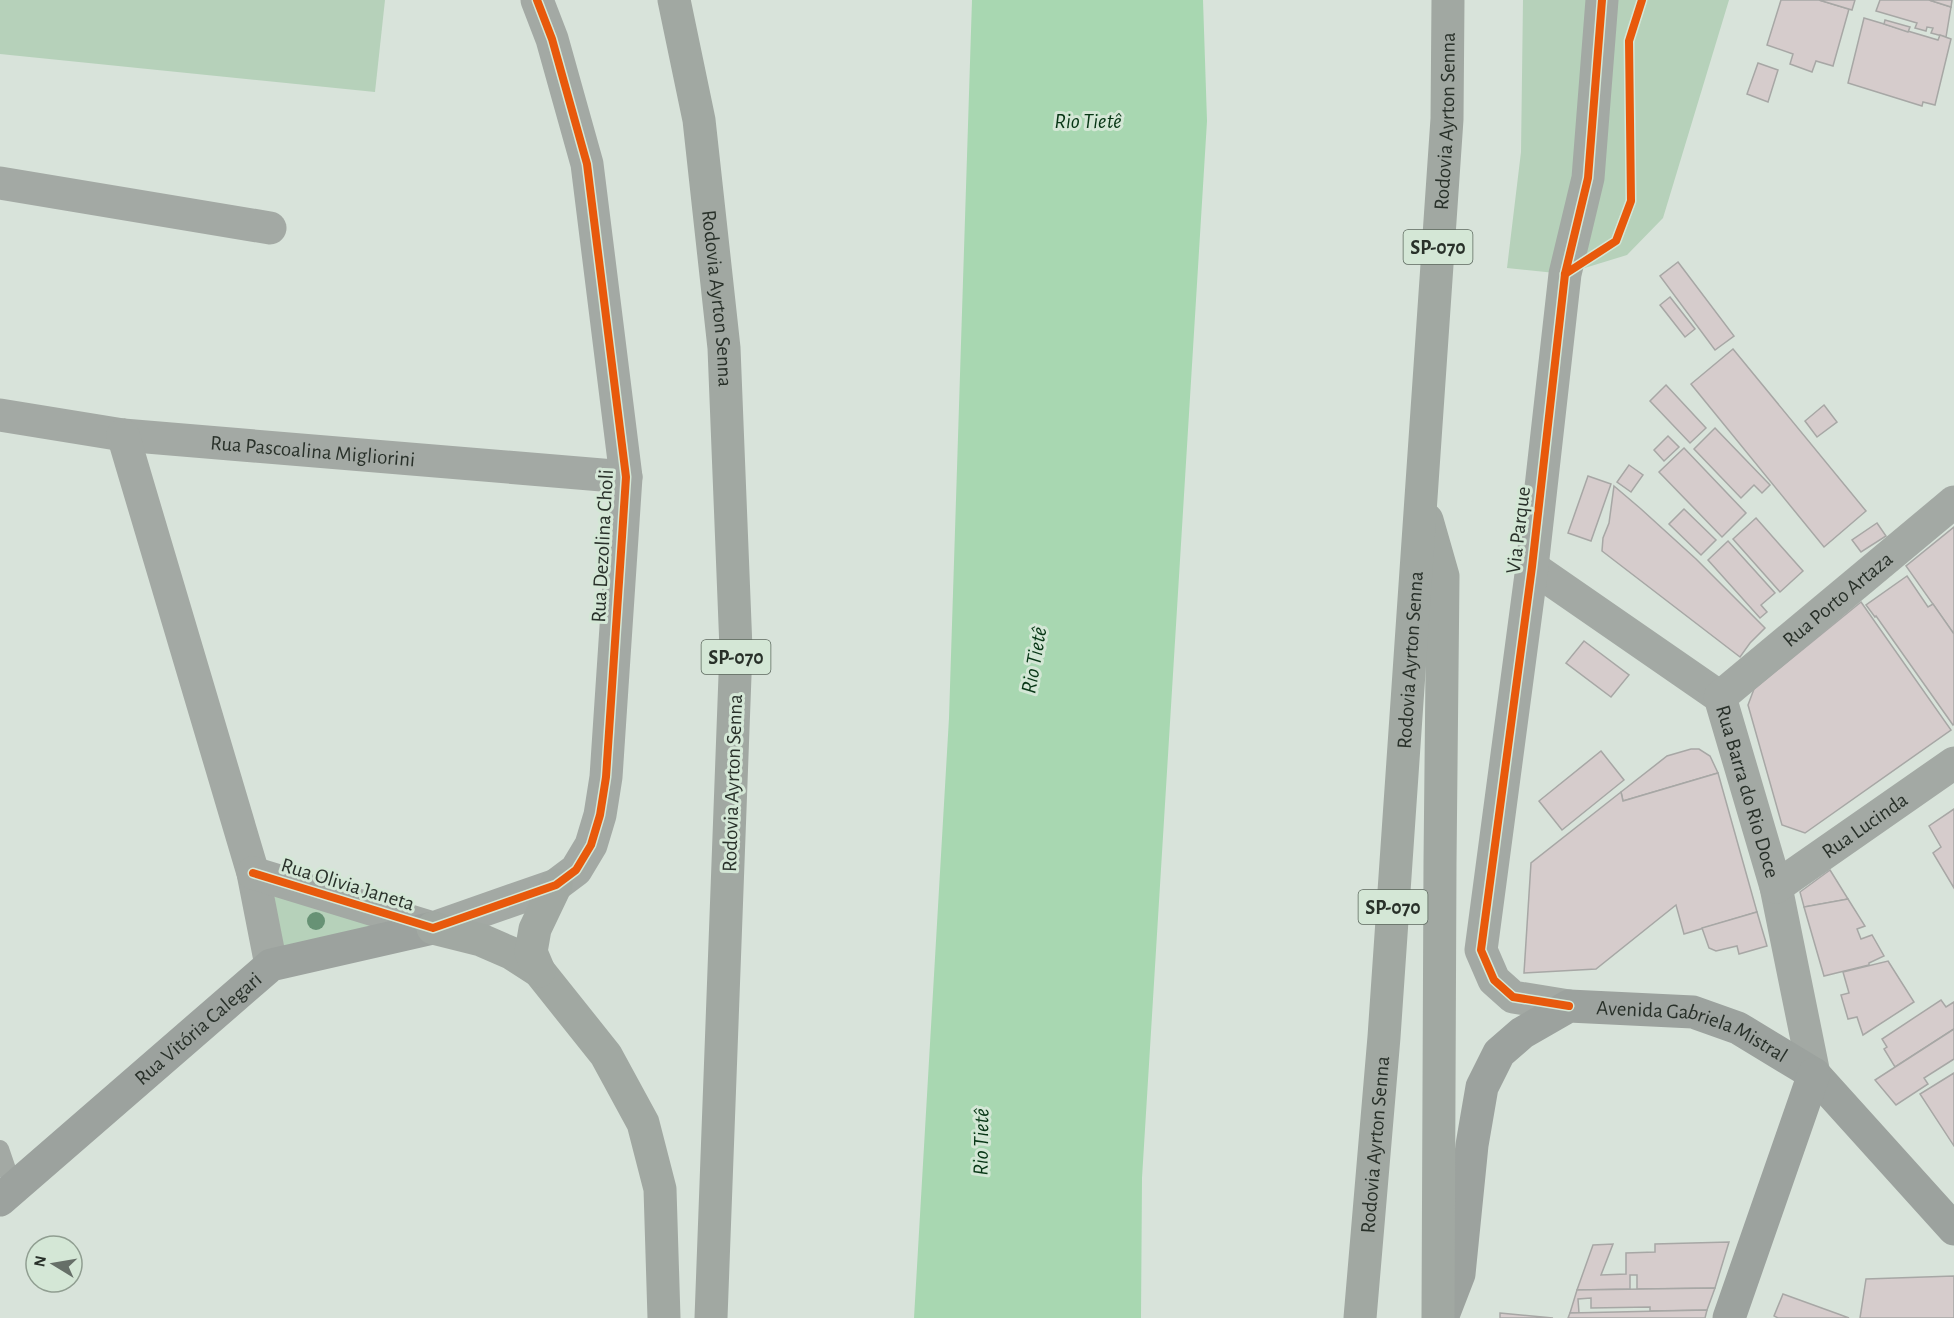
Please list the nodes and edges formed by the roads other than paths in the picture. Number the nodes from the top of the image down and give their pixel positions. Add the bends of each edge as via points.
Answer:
1 (537, 0) edge
2 (674, 0) edge
3 (1448, 0) edge
4 (1602, 0) edge
5 (0, 183) edge
6 (270, 228) dead end
7 (0, 415) edge
8 (123, 435) junction
9 (626, 477) junction
10 (1420, 495) junction
11 (1954, 502) edge
12 (1532, 567) junction
13 (1720, 697) junction
14 (1954, 763) edge
15 (253, 873) junction
16 (556, 885) junction
17 (1776, 887) junction
18 (433, 928) junction
19 (272, 964) junction
20 (539, 971) junction
21 (1569, 1006) junction
22 (1814, 1074) junction
23 (0, 1149) edge
24 (6, 1194) edge
25 (1954, 1229) edge
26 (664, 1318) edge
27 (711, 1318) edge
28 (1360, 1318) edge
29 (1440, 1318) edge
30 (1729, 1318) edge

1 - 9 street, Rua Dezolina Choli via 552,39 586,164
2 - 27 highway, Rodovia Ayrton Senna / SP-070 via 699,120 724,348 736,649
3 - 10 highway, Rodovia Ayrton Senna / SP-070 via 1447,119
4 - 12 street, Via Parque via 1588,178 1565,274
5 - 6 street
7 - 8 street, Rua Pascoalina Migliorini
8 - 9 street, Rua Pascoalina Migliorini
8 - 15 street, Rua Olivia Janeta
9 - 16 street, Rua Dezolina Choli via 606,777 591,845 576,870
10 - 28 highway, Rodovia Ayrton Senna / SP-070 via 1384,1037
10 - 29 highway via 1443,576
11 - 13 street, Rua Porto Artaza
12 - 13 street, Rua Barra do Rio Doce
12 - 21 street, Via Parque via 1481,950 1494,980 1513,997
13 - 17 street, Rua Barra do Rio Doce
14 - 17 street, Rua Lucinda
15 - 18 street, Rua Olivia Janeta
15 - 19 street, Rua Olivia Janeta
16 - 18 street, Rua Dezolina Choli
16 - 20 highway via 535,929 531,952
17 - 22 street, Rua Barra do Rio Doce
18 - 19 main road, Rua Vitória Calegari
18 - 20 highway via 481,940
19 - 24 main road, Rua Vitória Calegari
20 - 26 highway via 606,1054 643,1123 660,1189
21 - 22 main road, Avenida Gabriela Mistral via 1693,1012 1738,1028
21 - 29 main road, Avenida Gabriela Mistral via 1498,1053 1482,1087 1459,1274
22 - 25 main road, Avenida Gabriela Mistral
22 - 30 main road
23 - 24 lane

